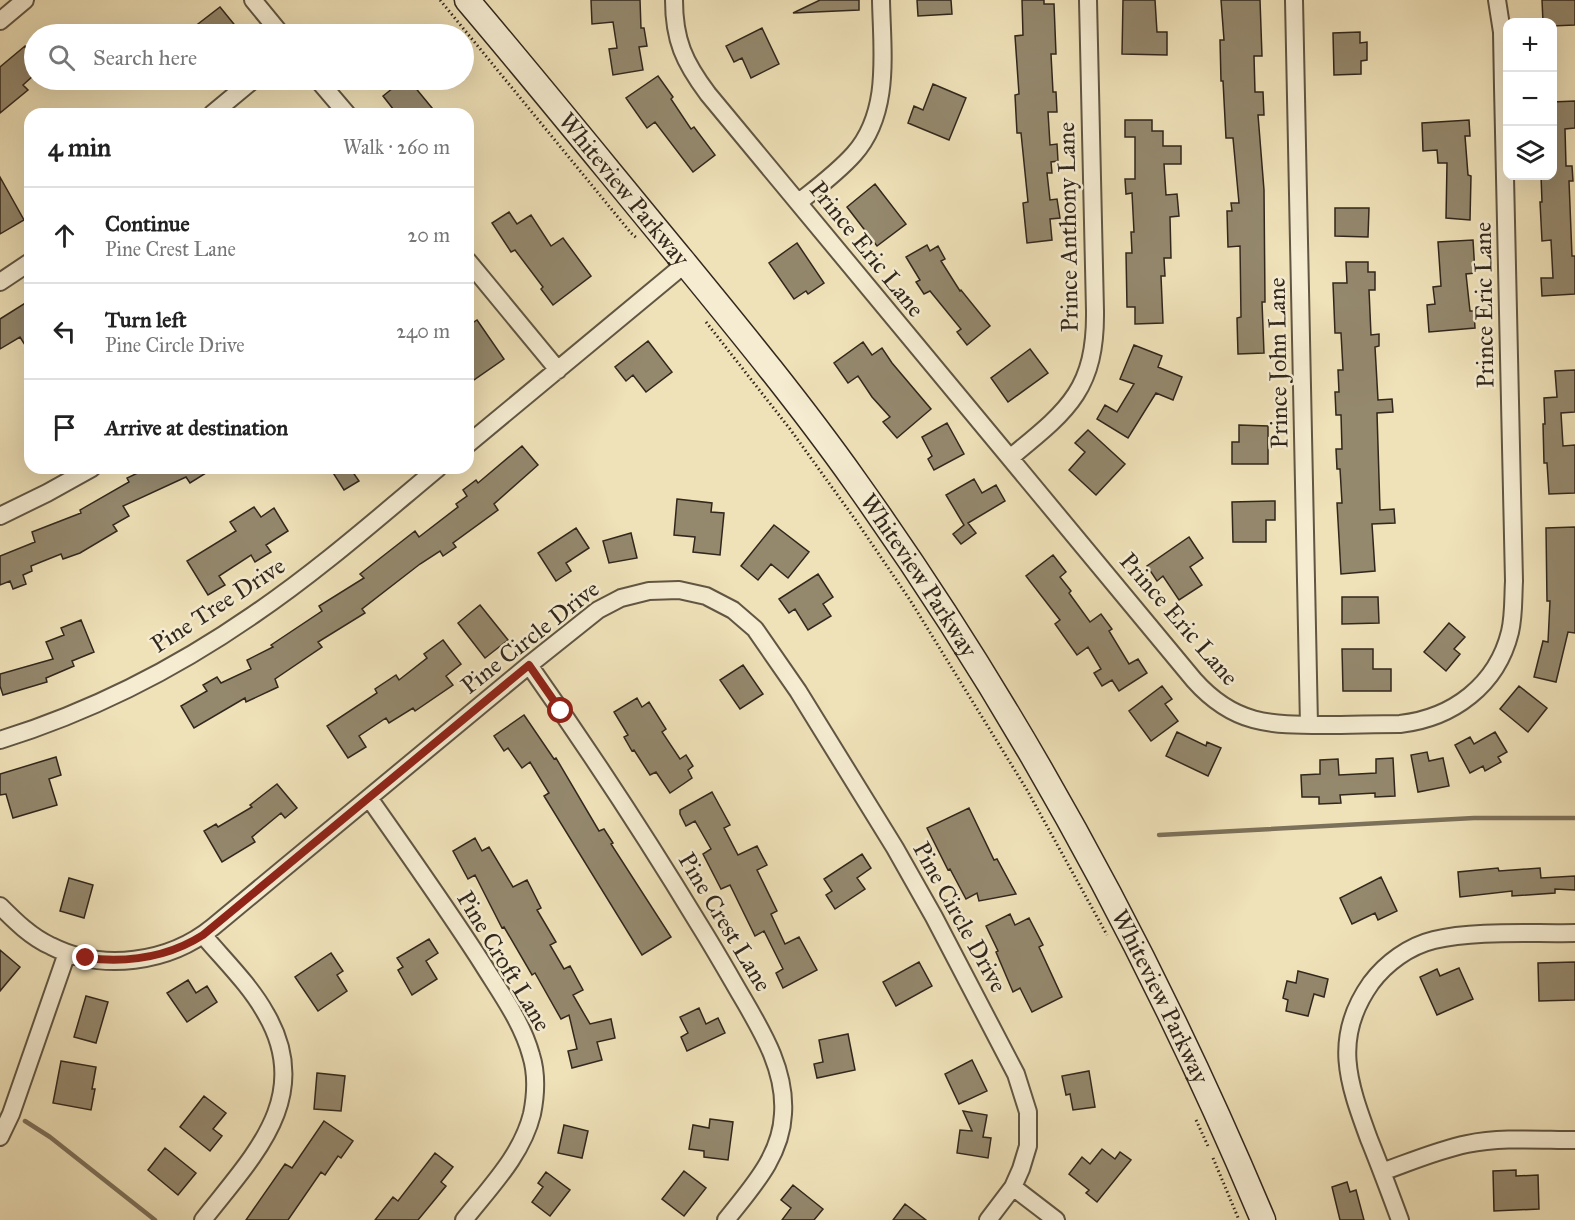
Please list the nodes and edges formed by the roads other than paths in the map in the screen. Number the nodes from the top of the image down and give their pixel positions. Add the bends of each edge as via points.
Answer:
1 (26, 0) edge
2 (253, 0) edge
3 (467, 0) edge
4 (674, 0) edge
5 (881, 0) edge
6 (1088, 0) edge
7 (1294, 0) edge
8 (1497, 0) edge
9 (0, 21) edge
10 (273, 24) edge
11 (241, 90) edge
12 (327, 90) edge
13 (219, 108) edge
14 (342, 108) edge
15 (799, 202) junction
16 (685, 264) junction
17 (24, 266) edge
18 (474, 268) edge
19 (0, 282) edge
20 (558, 370) junction
21 (474, 439) edge
22 (1011, 457) junction
23 (82, 474) edge
24 (431, 474) edge
25 (0, 516) edge
26 (529, 665) junction
27 (1309, 725) junction
28 (0, 740) edge
29 (369, 798) junction
30 (0, 906) edge
31 (1575, 933) edge
32 (203, 935) junction
33 (67, 953) junction
34 (0, 1137) edge
35 (1575, 1140) edge
36 (1382, 1172) junction
37 (1013, 1187) junction
38 (203, 1220) edge
39 (464, 1220) edge
40 (726, 1220) edge
41 (988, 1220) edge
42 (1056, 1220) edge
43 (1263, 1220) edge
44 (1400, 1220) edge

1 - 9 street
2 - 10 street
3 - 16 street, Whiteview Parkway
4 - 15 street, Prince Eric Lane via 676,35 691,70
5 - 15 street via 882,83 873,123 846,163
6 - 22 street, Prince Anthony Lane via 1093,348 1083,382 1067,408
7 - 27 street, Prince John Lane
8 - 27 street, Prince Eric Lane via 1502,32 1513,569 1509,634 1497,665 1484,683 1469,698 1438,716 1400,724
11 - 13 street
12 - 14 street
15 - 22 street, Prince Eric Lane
16 - 20 street
16 - 43 street, Whiteview Parkway via 755,348 856,482 1016,728 1147,965
17 - 19 street
18 - 20 street
20 - 21 street
22 - 27 street, Prince Eric Lane via 1209,695 1231,711 1253,720
23 - 25 street
24 - 28 street, Pine Tree Drive via 313,571 227,632 113,696
26 - 29 street, Pine Circle Drive
26 - 37 street, Pine Circle Drive via 606,605 649,591 679,590 706,596 733,610 755,628 895,848 1011,1062 1025,1099 1029,1134
26 - 40 street, Pine Crest Lane via 664,866 753,1017 777,1066 784,1107 777,1144 760,1175
29 - 32 street, Pine Circle Drive
29 - 39 street, Pine Croft Lane via 495,985 532,1057 536,1091 525,1136
30 - 33 street, Pine Circle Drive via 42,941
31 - 36 street via 1434,940 1403,954 1375,978 1352,1023 1347,1066 1354,1099
32 - 33 street, Pine Circle Drive via 171,951 138,959 96,959
32 - 38 street via 265,1012 277,1036 283,1080 279,1107 270,1129
33 - 34 street
35 - 36 street via 1469,1144
36 - 44 street
37 - 41 street, Pine Circle Drive
37 - 42 street

